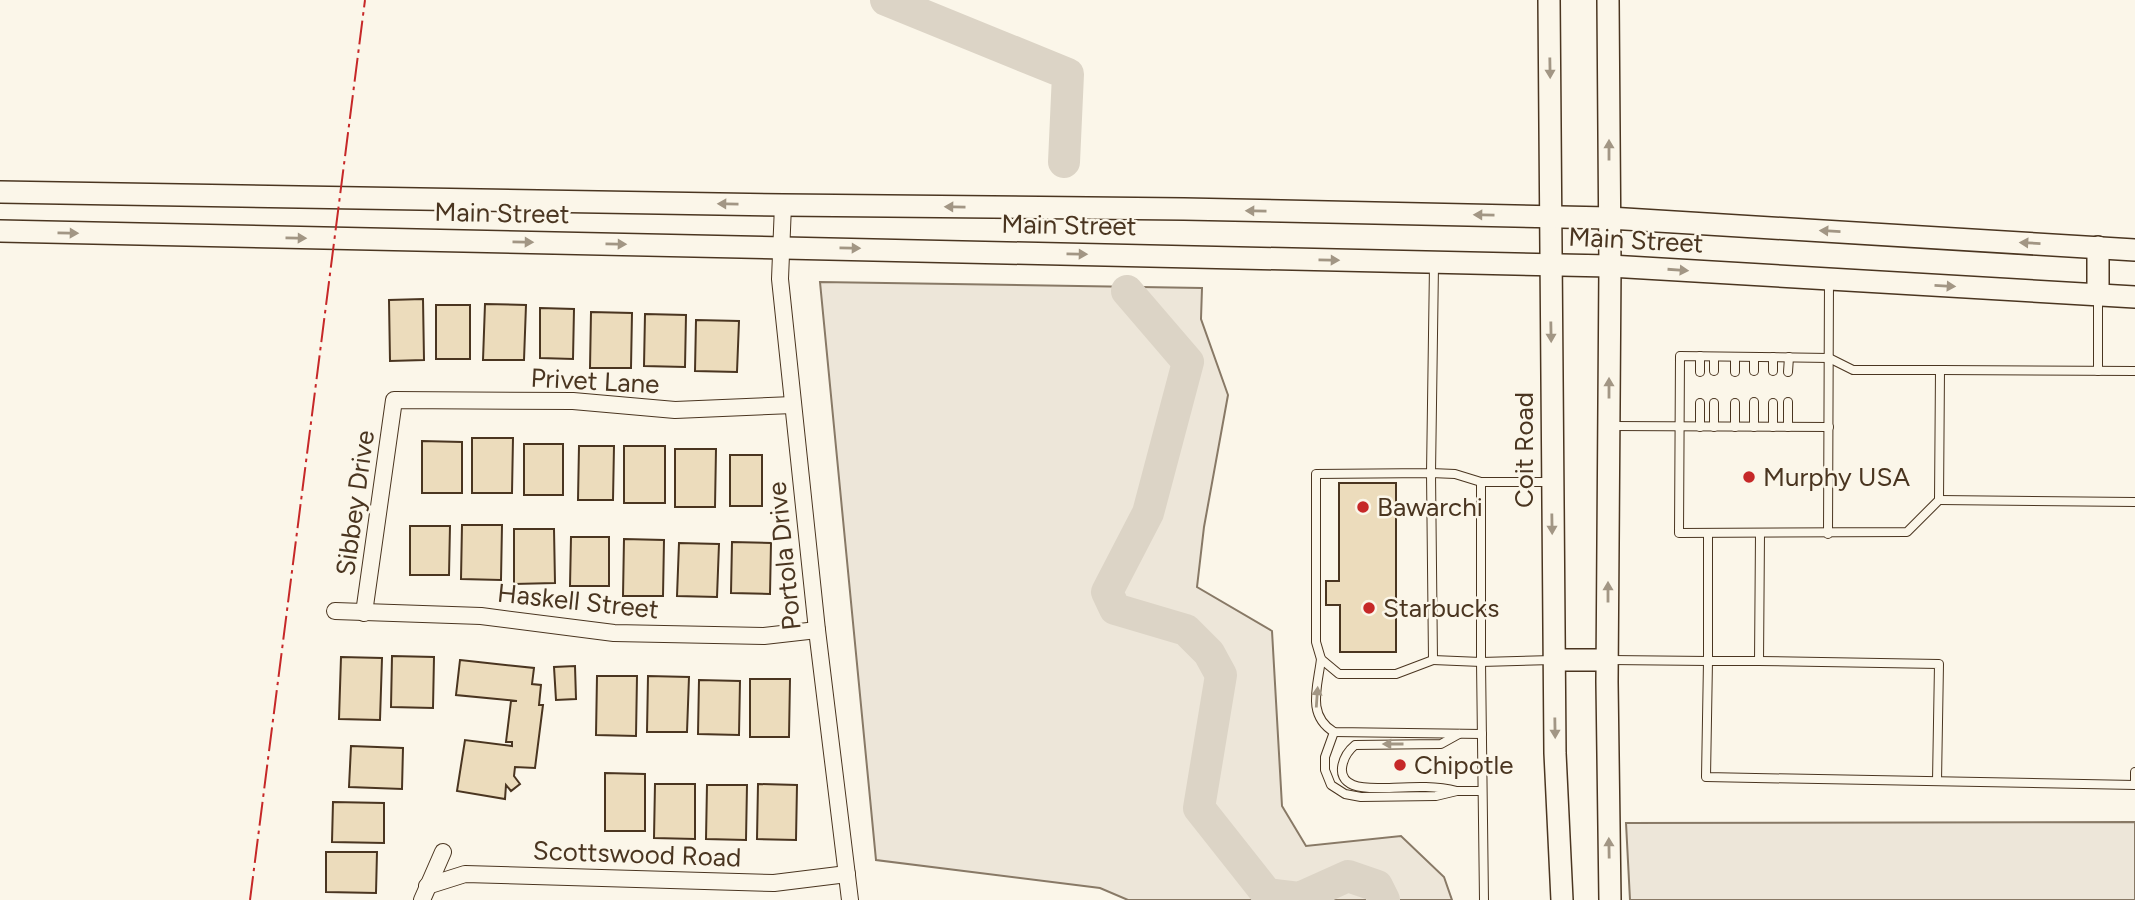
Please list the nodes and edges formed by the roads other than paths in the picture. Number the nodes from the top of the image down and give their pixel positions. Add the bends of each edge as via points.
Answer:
1 (1549, 0) edge
2 (1608, 0) edge
3 (0, 192) edge
4 (783, 205) junction
5 (1552, 217) junction
6 (1609, 218) junction
7 (0, 232) edge
8 (782, 246) junction
9 (2098, 247) junction
10 (2135, 250) edge
11 (1434, 262) junction
12 (1550, 264) junction
13 (1610, 266) junction
14 (1829, 279) junction
15 (2098, 295) junction
16 (2135, 297) edge
17 (1700, 356) junction
18 (1714, 357) junction
19 (1735, 357) junction
20 (1755, 357) junction
21 (1773, 357) junction
22 (1788, 357) junction
23 (1829, 358) junction
24 (1940, 370) junction
25 (1714, 371) dead end
26 (1755, 371) dead end
27 (1773, 371) dead end
28 (2098, 371) junction
29 (2135, 371) edge
30 (1700, 372) dead end
31 (1735, 372) dead end
32 (1788, 372) dead end
33 (394, 400) joint
34 (1754, 402) dead end
35 (1788, 402) dead end
36 (1700, 403) dead end
37 (1714, 403) dead end
38 (1735, 403) dead end
39 (1773, 403) dead end
40 (793, 405) junction
41 (1609, 426) junction
42 (1680, 426) junction
43 (1700, 426) junction
44 (1714, 426) junction
45 (1735, 426) junction
46 (1754, 426) junction
47 (1773, 427) junction
48 (1788, 427) junction
49 (1829, 427) junction
50 (1431, 473) junction
51 (1481, 482) junction
52 (1551, 482) junction
53 (1940, 500) junction
54 (2135, 502) edge
55 (1709, 533) junction
56 (1760, 534) junction
57 (1828, 534) junction
58 (335, 611) dead end
59 (364, 613) junction
60 (817, 630) junction
61 (1321, 659) junction
62 (1433, 660) junction
63 (1554, 660) junction
64 (1607, 660) junction
65 (1708, 661) junction
66 (1759, 661) junction
67 (1481, 662) junction
68 (1334, 732) junction
69 (1459, 734) junction
70 (1482, 734) junction
71 (2135, 772) edge
72 (1937, 781) junction
73 (2135, 785) edge
74 (1457, 791) junction
75 (1482, 791) junction
76 (443, 852) dead end
77 (847, 873) junction
78 (424, 893) edge
79 (850, 900) edge
80 (1485, 900) edge
81 (1562, 900) edge
82 (1610, 900) edge

1 -> 5 main road, Coit Road
6 -> 2 main road
4 -> 3 main road, Main Street
5 -> 4 main road, Main Street
4 - 8 street, Portola Drive
5 - 6 main road, Main Street
5 - 12 main road, Coit Road
9 -> 6 main road, Main Street
6 - 13 main road
7 -> 8 main road, Main Street
8 -> 11 main road, Main Street
8 - 40 street, Portola Drive via 780,279
9 - 10 main road, Main Street
9 - 15 main road
11 - 12 main road, Main Street
11 - 50 lane
12 - 13 main road, Main Street
12 -> 52 main road, Coit Road
13 -> 14 main road, Main Street
41 -> 13 main road
14 -> 15 main road, Main Street
14 - 23 lane
15 - 16 main road, Main Street
15 - 28 lane
17 - 18 lane
17 - 30 lane
17 - 42 lane via 1680,356
18 - 19 lane
18 - 25 lane
19 - 20 lane
19 - 31 lane
20 - 21 lane
20 - 26 lane
21 - 22 lane
21 - 27 lane
22 - 23 lane
22 - 32 lane
23 - 24 lane via 1853,370
23 - 49 lane
24 - 28 lane
24 - 53 lane
28 - 29 lane
33 - 40 street, Privet Lane via 573,401 675,410
33 - 59 street, Sibbey Drive
34 - 46 lane
35 - 48 lane
36 - 43 lane
37 - 44 lane
38 - 45 lane
39 - 47 lane
40 - 60 street, Portola Drive
41 - 42 lane
64 -> 41 main road
42 - 43 lane
42 - 55 lane via 1679,533
43 - 44 lane
44 - 45 lane
45 - 46 lane
46 - 47 lane
47 - 48 lane
48 - 49 lane
49 - 57 lane
50 - 51 lane
50 - 61 lane via 1316,474 1316,642
50 - 62 lane
51 - 52 lane
51 - 67 lane
52 -> 63 main road, Coit Road
53 - 54 lane
53 - 57 lane via 1907,533
55 - 56 lane
55 - 65 lane
56 - 57 lane
56 - 66 lane
58 - 59 street, Haskell Street
59 - 60 street, Haskell Street via 481,616 614,633 764,636
60 - 77 street, Portola Drive
61 - 62 lane via 1339,674 1396,674
68 -> 61 lane via 1318,717 1315,705
62 - 67 lane
63 - 64 main road
63 - 67 lane
63 -> 81 main road, Coit Road
64 - 65 lane
82 -> 64 main road
65 - 66 lane
65 - 72 lane via 1706,777
66 - 72 lane via 1939,664
67 - 70 lane
68 - 69 lane
68 - 74 lane via 1325,770 1331,785 1345,794 1436,796
69 - 70 lane
69 -> 74 lane via 1441,744 1355,745 1343,761 1342,771 1351,785 1364,788
70 - 75 lane
71 - 73 lane
72 - 73 lane
74 - 75 lane
75 - 80 lane
76 - 78 street
77 - 78 street, Scottswood Road via 774,883 465,874
77 - 79 street, Portola Drive

